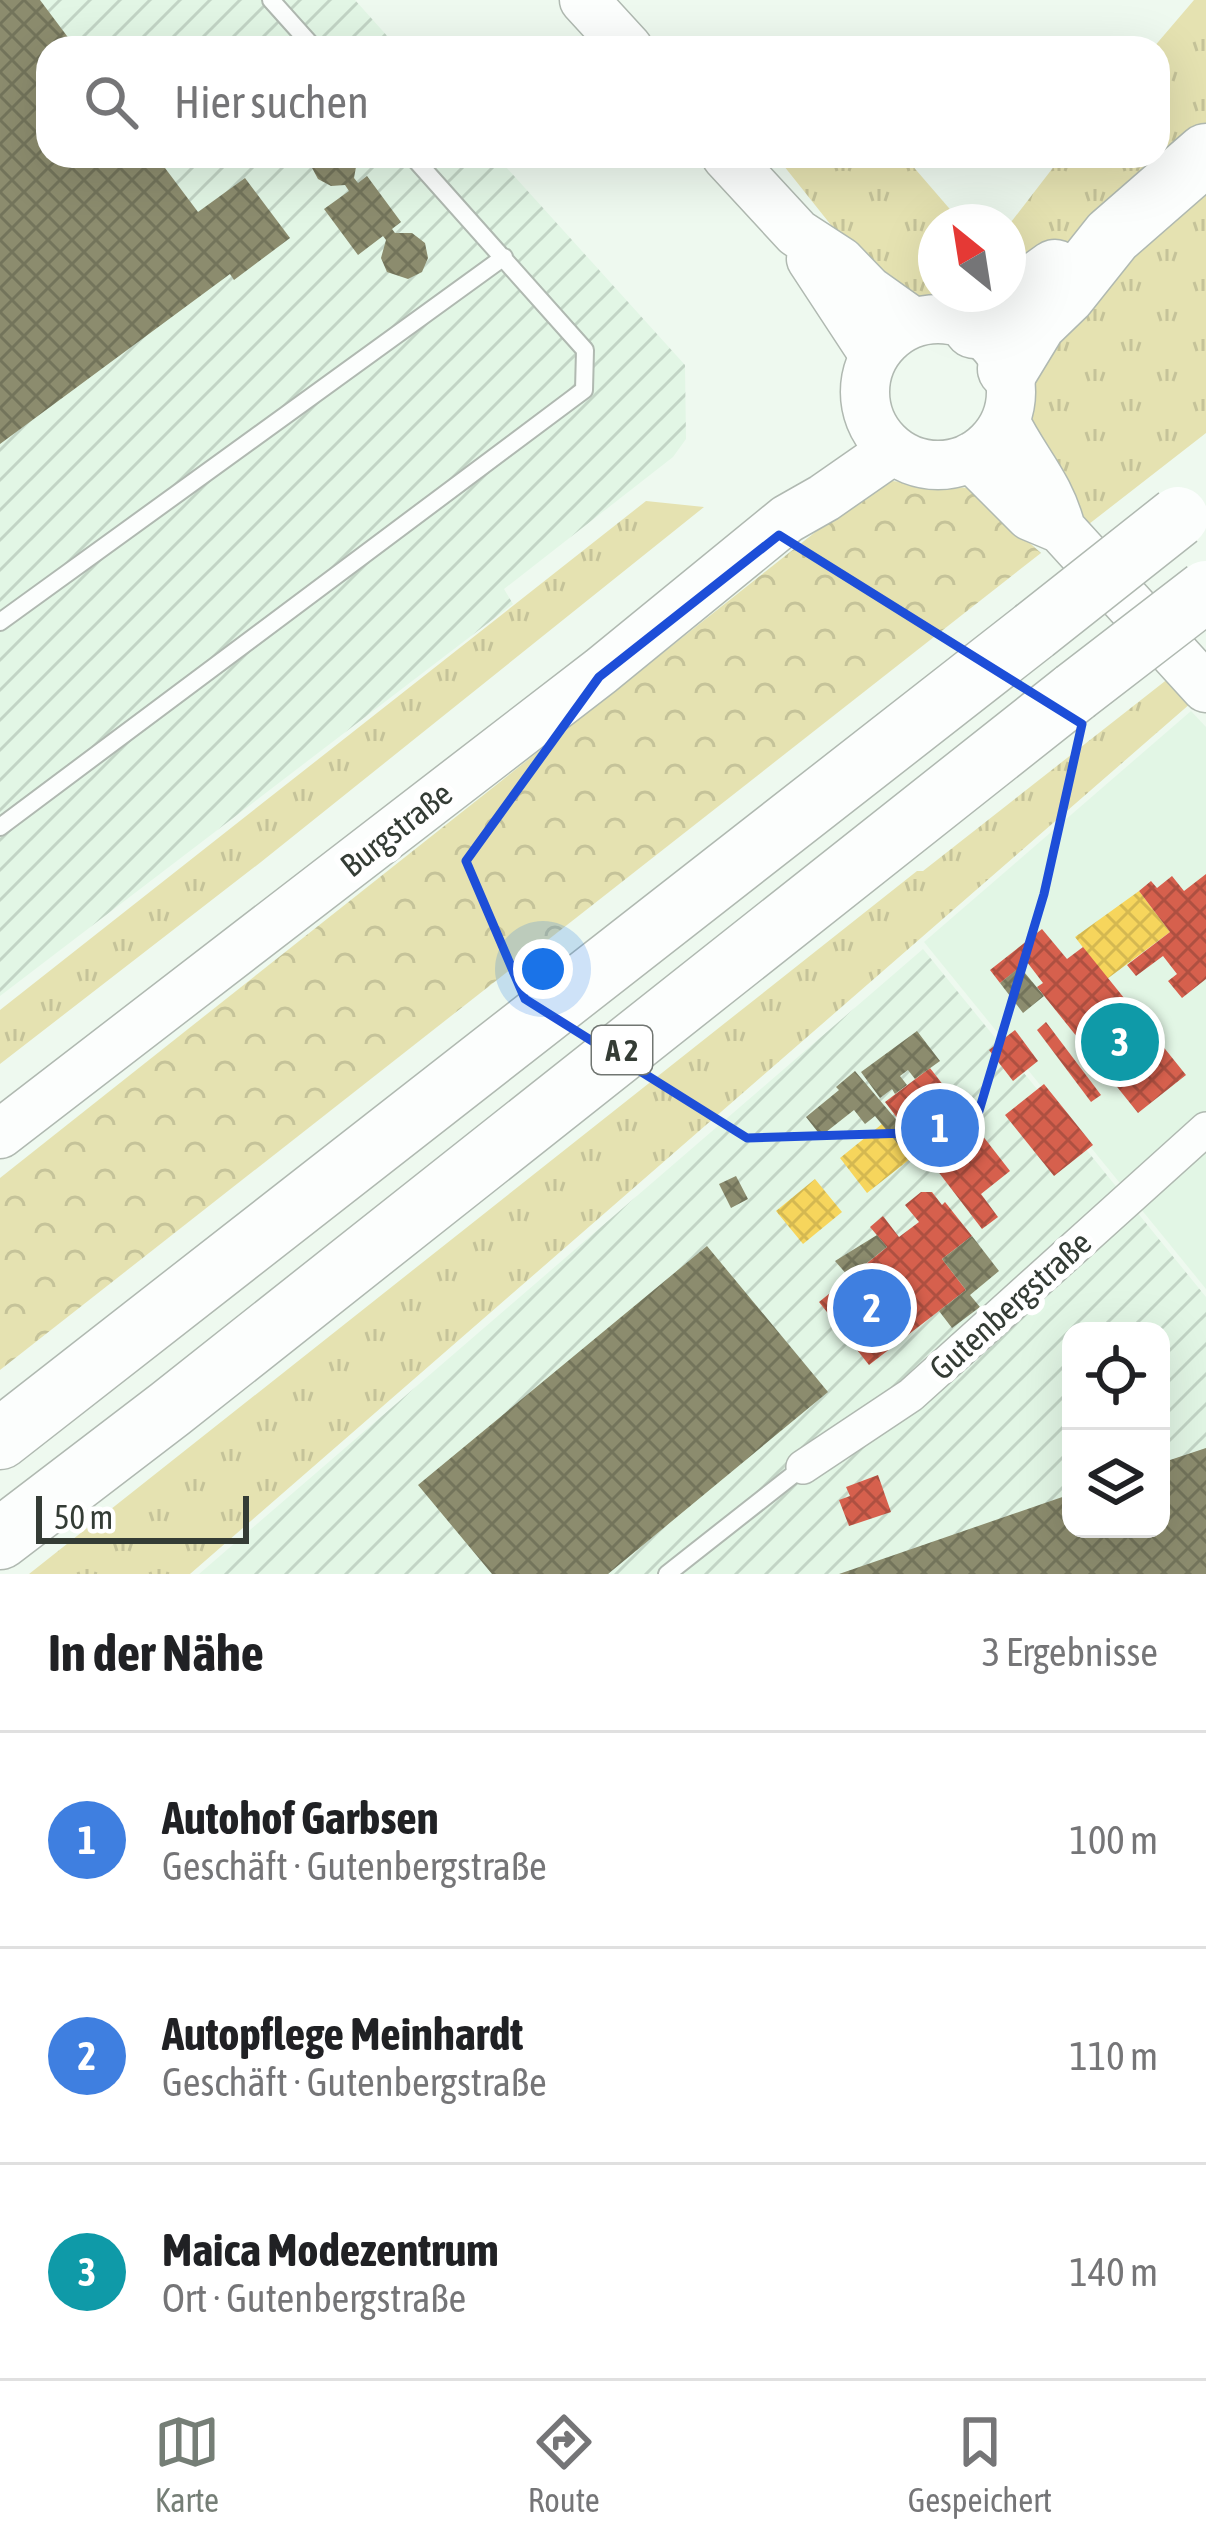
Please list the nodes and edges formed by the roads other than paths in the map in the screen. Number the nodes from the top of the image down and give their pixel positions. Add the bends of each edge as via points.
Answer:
1 (271, 0) edge
2 (584, 0) edge
3 (303, 36) edge
4 (617, 36) edge
5 (1206, 154) edge
6 (423, 168) edge
7 (737, 168) edge
8 (797, 233) junction
9 (503, 257) junction
10 (913, 322) junction
11 (874, 355) junction
12 (996, 373) junction
13 (880, 431) junction
14 (970, 457) junction
15 (1192, 506) edge
16 (1061, 529) junction
17 (1206, 591) edge
18 (0, 622) edge
19 (1206, 688) edge
20 (0, 826) edge
21 (1206, 1129) edge
22 (0, 1134) edge
23 (170, 1409) junction
24 (0, 1439) edge
25 (803, 1468) joint
26 (0, 1539) edge
27 (0, 1570) edge
28 (667, 1574) edge

1 - 3 lane
2 - 4 main road
5 - 12 highway via 1112,236 1048,274
6 - 9 lane
7 - 8 main road
8 - 10 main road
8 - 11 main road
9 - 18 lane
9 - 20 lane via 585,350 584,389
10 - 11 main road
10 - 12 main road via 934,318
11 - 13 main road via 865,382
12 - 14 main road via 991,442
12 - 16 main road via 1020,453 1052,494
13 - 14 main road via 931,465
13 - 22 main road, Burgstraße via 787,519 601,671
14 - 16 main road via 1030,516
15 - 24 highway, A 2, bridge
16 - 19 main road
17 - 23 highway, A 2, bridge
21 - 25 street, Gutenbergstraße via 910,1395
23 - 26 highway, A 2
23 - 27 highway
25 - 28 lane

